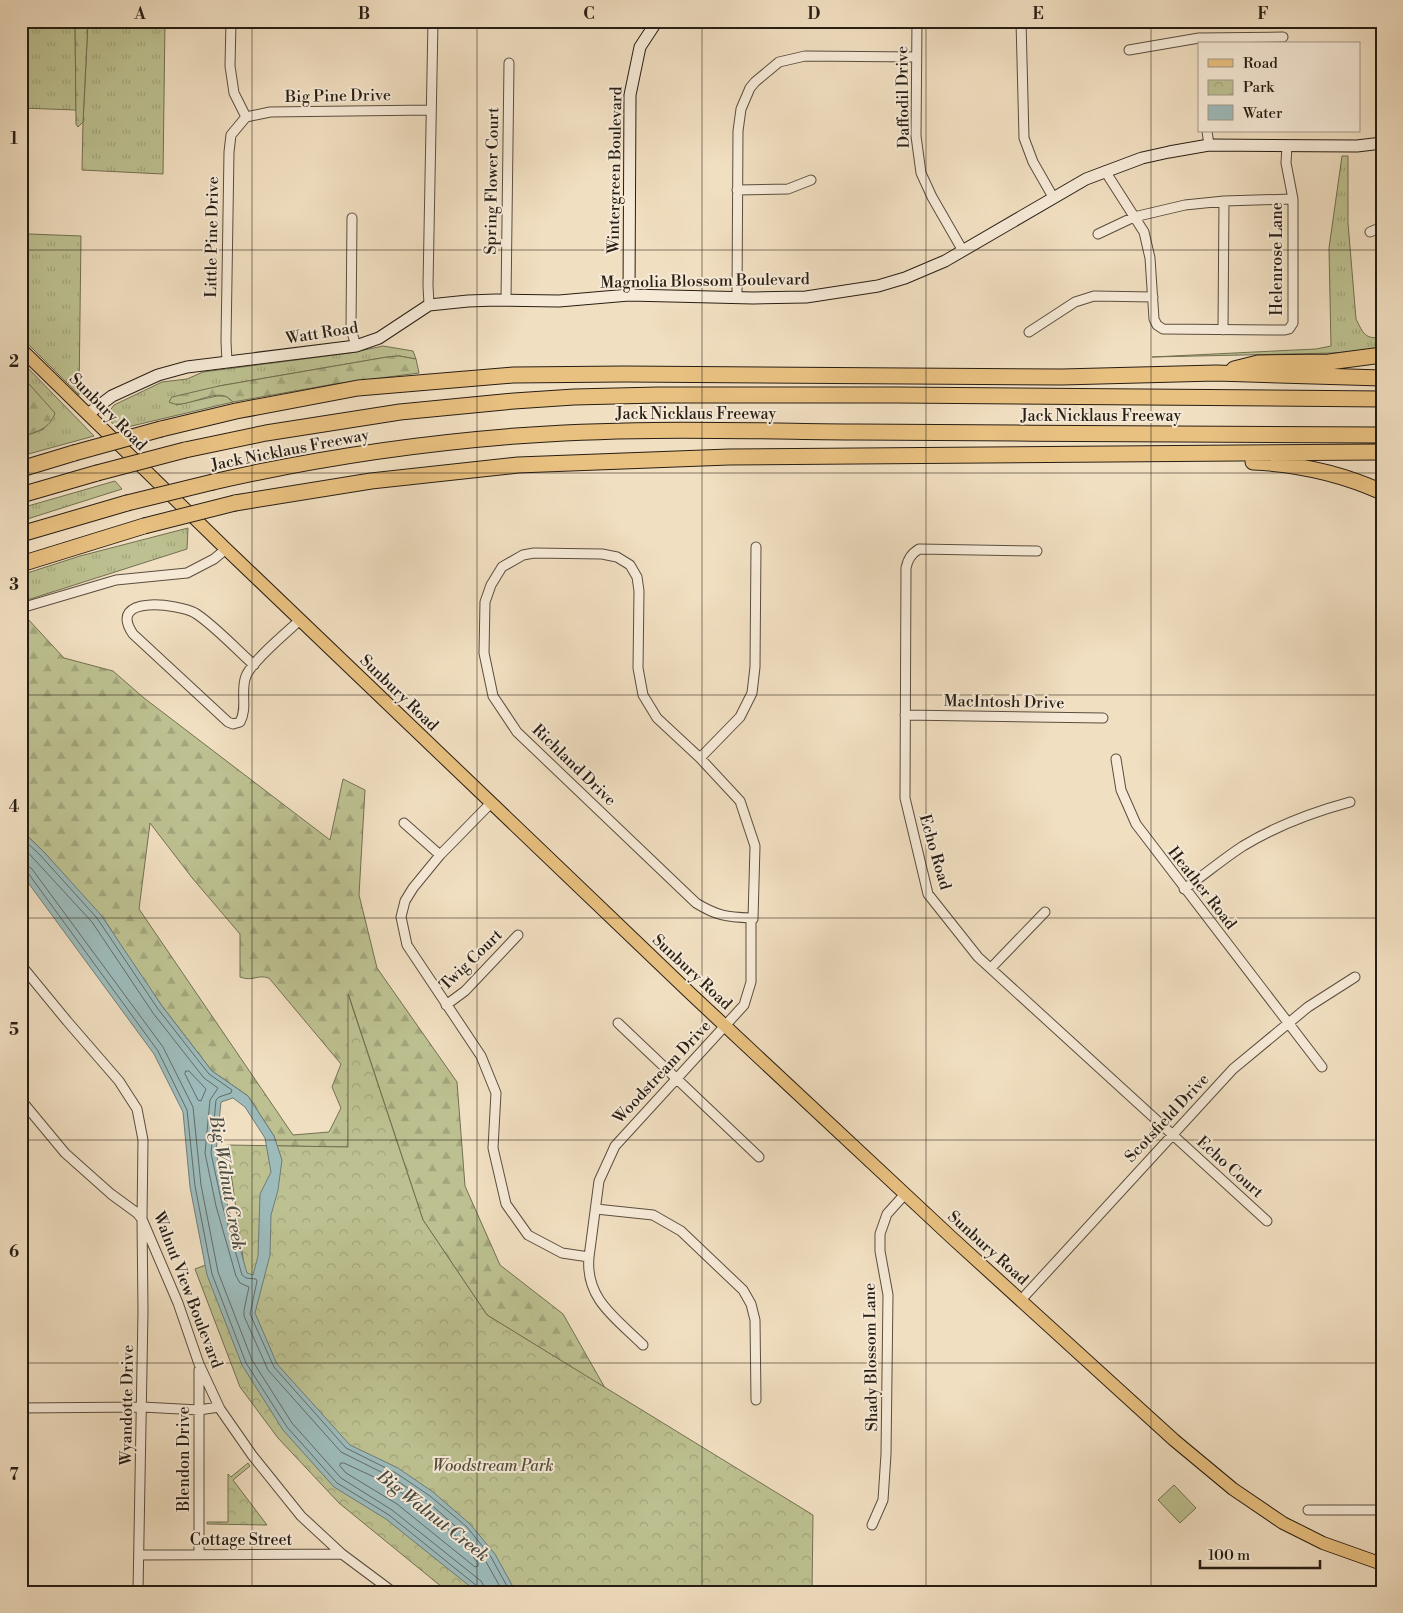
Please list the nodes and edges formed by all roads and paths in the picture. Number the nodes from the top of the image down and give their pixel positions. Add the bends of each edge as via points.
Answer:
1 (231, 21) edge
2 (433, 21) edge
3 (658, 21) edge
4 (917, 21) edge
5 (1021, 21) edge
6 (1283, 37) dead end
7 (1199, 41) edge
8 (1129, 50) dead end
9 (916, 57) junction
10 (509, 63) dead end
11 (430, 110) junction
12 (246, 117) junction
13 (1207, 132) edge
14 (1382, 143) edge
15 (1208, 145) junction
16 (1287, 146) junction
17 (1104, 171) junction
18 (811, 180) dead end
19 (737, 190) junction
20 (1053, 197) junction
21 (1293, 199) junction
22 (1224, 201) junction
23 (1134, 217) junction
24 (352, 218) dead end
25 (1382, 227) edge
26 (1370, 232) dead end
27 (1098, 234) dead end
28 (963, 251) junction
29 (629, 295) junction
30 (737, 297) junction
31 (1153, 297) junction
32 (506, 300) junction
33 (429, 305) junction
34 (1223, 330) junction
35 (1029, 332) dead end
36 (356, 346) junction
37 (21, 350) edge
38 (1382, 355) edge
39 (227, 362) junction
40 (1382, 372) edge
41 (1216, 373) junction
42 (1336, 377) junction
43 (1382, 378) edge
44 (1382, 399) edge
45 (88, 414) junction
46 (1382, 435) edge
47 (1382, 452) edge
48 (1061, 455) junction
49 (21, 469) edge
50 (1382, 492) edge
51 (21, 495) edge
52 (21, 534) edge
53 (756, 547) dead end
54 (226, 549) junction
55 (1037, 551) dead end
56 (21, 564) edge
57 (502, 567) joint
58 (21, 608) edge
59 (300, 620) junction
60 (254, 665) junction
61 (905, 715) junction
62 (1103, 718) dead end
63 (700, 758) junction
64 (1116, 759) dead end
65 (1350, 802) dead end
66 (491, 803) junction
67 (404, 823) dead end
68 (440, 855) junction
69 (1184, 889) junction
70 (1045, 912) dead end
71 (751, 918) junction
72 (518, 935) dead end
73 (21, 966) edge
74 (991, 968) junction
75 (1355, 977) dead end
76 (446, 1005) junction
77 (618, 1023) dead end
78 (1288, 1023) junction
79 (726, 1026) junction
80 (1322, 1067) dead end
81 (676, 1078) junction
82 (21, 1100) edge
83 (1172, 1135) junction
84 (759, 1157) dead end
85 (905, 1194) junction
86 (596, 1209) junction
87 (142, 1219) junction
88 (1267, 1221) dead end
89 (589, 1257) junction
90 (1021, 1300) junction
91 (643, 1345) dead end
92 (199, 1364) junction
93 (756, 1400) dead end
94 (142, 1407) junction
95 (219, 1407) junction
96 (21, 1408) edge
97 (199, 1410) junction
98 (1308, 1510) dead end
99 (1382, 1510) edge
100 (872, 1525) dead end
101 (199, 1554) junction
102 (342, 1554) junction
103 (138, 1555) junction
104 (1382, 1564) edge
105 (138, 1592) edge
106 (393, 1592) edge

1 - 12 street via 230,66 234,93
2 - 11 street
3 - 29 street, Wintergreen Boulevard via 640,47 630,95
4 - 9 street, Daffodil Drive
5 - 20 street via 1024,138 1033,162
6 - 7 street
7 - 8 street
9 - 19 street via 805,56 779,62 750,88 740,109
9 - 28 street, Daffodil Drive via 916,136 921,173
10 - 32 street, Spring Flower Court
11 - 12 street, Big Pine Drive via 270,112
11 - 33 street
12 - 39 street, Little Pine Drive via 231,135 229,152
13 - 15 street
14 - 16 street, Magnolia Blossom Boulevard
15 - 16 street, Magnolia Blossom Boulevard
15 - 17 street, Magnolia Blossom Boulevard via 1142,158
16 - 21 street, Helenrose Lane via 1286,163
17 - 20 street, Magnolia Blossom Boulevard
17 - 23 street, Helenrose Lane
18 - 19 street via 788,189
19 - 30 street
20 - 28 street, Magnolia Blossom Boulevard
21 - 22 street
21 - 34 street, Helenrose Lane via 1291,327 1285,330
22 - 23 street via 1185,205
22 - 34 street
23 - 27 street
23 - 31 street, Helenrose Lane via 1144,232
24 - 36 street via 352,329
25 - 26 street
28 - 30 street, Magnolia Blossom Boulevard via 904,278 878,286 806,297
29 - 30 street, Magnolia Blossom Boulevard
29 - 32 street, Magnolia Blossom Boulevard via 558,301
31 - 34 street, Helenrose Lane via 1154,319 1163,329
31 - 35 street via 1094,296 1075,302
32 - 33 street, Magnolia Blossom Boulevard
33 - 36 street, Watt Road via 379,338
36 - 39 street, Watt Road
37 - 45 main road, Sunbury Road
38 - 41 highway via 1329,362 1258,363
39 - 45 street, Watt Road via 158,375 112,396
40 - 42 highway
41 - 42 highway
41 - 49 highway, bridge via 1062,377 514,375 358,388 161,429
42 - 43 highway
44 - 51 highway, Jack Nicklaus Freeway, bridge via 658,395 514,401 400,412 266,433 185,450
45 - 54 main road, Sunbury Road
46 - 52 highway, Jack Nicklaus Freeway, bridge via 730,431 576,432 516,436 398,448 274,468 127,503
47 - 48 highway
48 - 50 highway via 1259,462 1309,468 1355,480
48 - 56 highway, bridge via 729,457 518,465 371,481 235,504 144,526
53 - 63 street via 752,693 740,717
54 - 58 street via 187,573 116,580
54 - 59 main road, Sunbury Road
55 - 61 street, Echo Road via 919,549 913,553 906,568
57 - 63 street, Woodstream Drive via 534,552 602,554 617,557 630,565 637,577 639,591 638,668 643,695 657,718
57 - 71 street, Richland Drive via 485,602 484,653 493,696 517,732 696,903 727,917
59 - 60 street
59 - 66 main road, Sunbury Road
60 - 60 street via 243,688 242,718 233,724 133,634 127,623 128,614 135,607 145,606 194,613
61 - 62 street, MacIntosh Drive
61 - 74 street, Echo Road via 905,798 928,894 978,957
63 - 71 street, Woodstream Drive via 740,801 755,846
64 - 69 street, Heather Road via 1120,790 1136,824
65 - 69 street via 1292,821 1243,846
66 - 68 street
66 - 79 main road, Sunbury Road
67 - 68 street
68 - 76 street via 413,888 401,917 407,945
69 - 78 street, Heather Road
70 - 74 street
71 - 79 street, Woodstream Drive via 751,982 744,1005
72 - 76 street, Twig Court via 465,991
73 - 87 street, Walnut View Boulevard via 120,1081 137,1109 143,1140
74 - 83 street, Echo Road
75 - 78 street, Scotsfield Drive
76 - 89 street via 481,1056 496,1093 492,1148 506,1204 528,1235 562,1253
77 - 81 street
78 - 80 street, Heather Road
78 - 83 street, Scotsfield Drive via 1233,1069
79 - 81 street, Woodstream Drive
79 - 85 main road, Sunbury Road
81 - 84 street
81 - 86 street, Woodstream Drive via 615,1146 599,1181
82 - 87 street via 65,1153
83 - 88 street, Echo Court
83 - 90 street, Scotsfield Drive
85 - 90 main road, Sunbury Road
85 - 100 street, Shady Blossom Lane via 887,1214 880,1234 888,1295 886,1454 883,1500
86 - 89 street, Woodstream Drive
86 - 93 street via 653,1215 681,1231 743,1290 752,1304 756,1320
87 - 92 street, Walnut View Boulevard via 178,1303
87 - 94 street, Wyandotte Drive
89 - 91 street, Woodstream Drive via 593,1290 605,1308
90 - 104 main road, Sunbury Road via 1174,1440 1233,1488 1269,1514 1309,1536
92 - 95 street, Walnut View Boulevard
92 - 97 street, Blendon Drive
94 - 96 street
94 - 97 street
94 - 103 street, Wyandotte Drive
95 - 97 street
95 - 102 street, Walnut View Boulevard via 300,1516
97 - 101 street, Blendon Drive
98 - 99 street
101 - 102 street, Cottage Street
101 - 103 street, Cottage Street
102 - 106 street, Walnut View Boulevard
103 - 105 street, Wyandotte Drive

